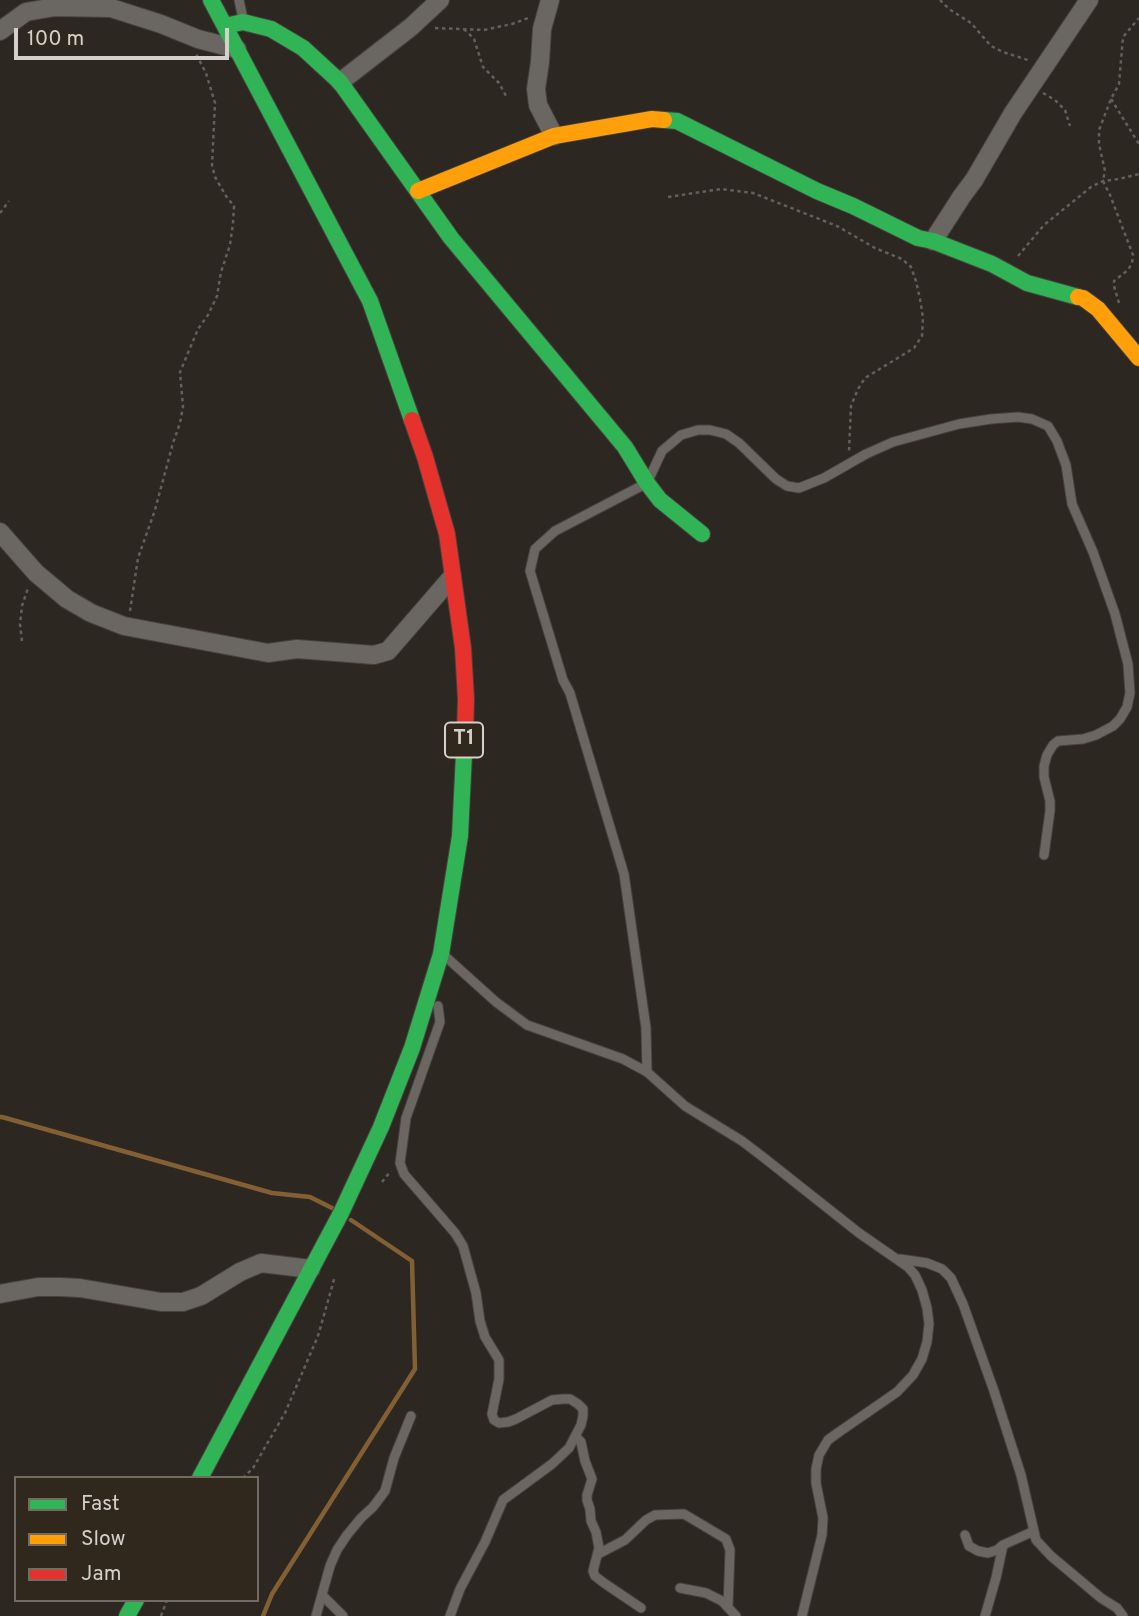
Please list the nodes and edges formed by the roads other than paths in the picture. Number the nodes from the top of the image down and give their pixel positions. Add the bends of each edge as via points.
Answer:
1 (211, 0) edge
2 (239, 0) edge
3 (440, 0) edge
4 (550, 0) edge
5 (1089, 0) edge
6 (243, 22) junction
7 (225, 26) junction
8 (0, 31) edge
9 (237, 49) junction
10 (340, 82) junction
11 (554, 136) junction
12 (418, 191) junction
13 (933, 241) junction
14 (1139, 358) edge
15 (647, 483) junction
16 (0, 532) edge
17 (702, 534) dead end
18 (453, 577) junction
19 (1044, 855) dead end
20 (441, 954) junction
21 (431, 992) junction
22 (647, 1072) junction
23 (898, 1259) junction
24 (311, 1269) junction
25 (0, 1294) edge
26 (411, 1416) dead end
27 (576, 1437) junction
28 (201, 1476) edge
29 (1034, 1531) junction
30 (965, 1535) dead end
31 (1003, 1545) junction
32 (598, 1554) junction
33 (680, 1588) dead end
34 (322, 1595) junction
35 (641, 1608) dead end
36 (728, 1608) junction
37 (316, 1616) edge
38 (343, 1616) edge
39 (450, 1616) edge
40 (736, 1616) edge
41 (802, 1616) edge
42 (985, 1616) edge
43 (1122, 1616) edge

1 - 7 main road, T1
2 - 6 lane
3 - 10 street
4 - 11 street via 536,89 538,105
5 - 13 street
6 - 7 main road
6 - 10 main road via 271,29 303,48
7 - 9 main road, T1
8 - 9 street via 26,12 55,7 111,8
9 - 18 main road, T1 via 370,301 425,457 447,534
10 - 12 main road
11 - 12 main road
11 - 13 main road via 652,118 677,121 817,191
12 - 15 main road via 451,238 625,447
13 - 14 main road via 1027,283 1083,298
15 - 17 main road via 660,500
15 - 19 lane via 662,451 681,435 698,430 726,434 776,480 799,488 893,442 959,424 1018,418 1048,426 1066,465 1072,504 1115,614 1130,693 1113,726 1096,735 1058,741 1047,755 1044,777 1050,811
15 - 22 lane via 555,531 535,549 530,571 624,874 646,1028
16 - 18 street via 36,573 91,613 124,626 268,653 297,649 374,655 388,651
18 - 20 main road, T1 via 466,699 460,836
20 - 21 main road, T1
20 - 22 lane via 527,1025
21 - 24 main road, T1 via 381,1127
21 - 27 lane via 440,1022 406,1118 400,1163 463,1246 485,1337 499,1360 495,1420 508,1422 552,1399 570,1399 583,1409
22 - 23 lane via 685,1106 742,1141
23 - 29 lane via 927,1263 951,1278 998,1403
23 - 41 lane via 915,1275 922,1290 929,1324 927,1342 913,1375 897,1392 828,1440 819,1455 816,1483 822,1535
24 - 25 street via 261,1263 183,1302 161,1303 60,1287
24 - 28 main road, T1
26 - 34 lane via 384,1491 337,1550
27 - 32 lane via 592,1479 587,1500
27 - 39 lane via 552,1464 503,1500
29 - 31 lane
29 - 43 lane via 1051,1556
30 - 31 lane via 969,1546 978,1551 988,1553
31 - 42 lane
32 - 35 lane via 595,1576
32 - 36 lane via 625,1540 655,1515 684,1514 726,1539 730,1550
33 - 36 lane via 706,1593
34 - 37 lane
34 - 38 lane
36 - 40 lane

